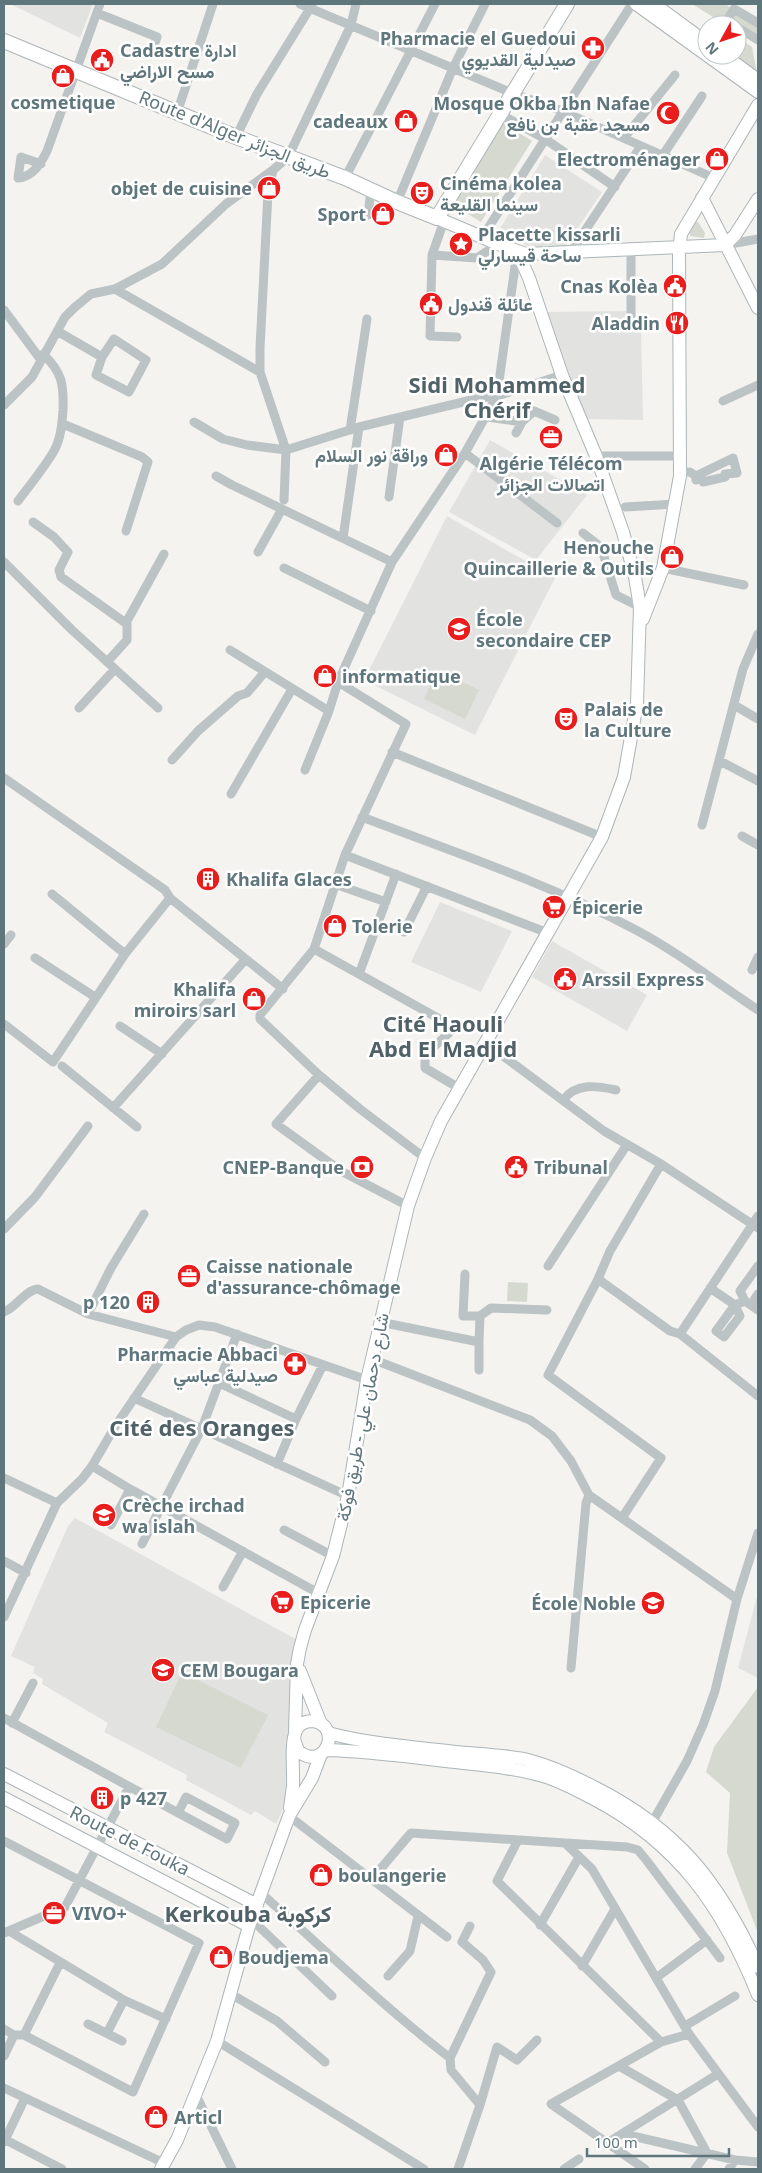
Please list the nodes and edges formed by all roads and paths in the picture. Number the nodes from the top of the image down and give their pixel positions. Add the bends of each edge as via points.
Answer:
1 (212, 4) edge
2 (300, 4) edge
3 (356, 4) edge
4 (435, 4) edge
5 (485, 4) edge
6 (567, 4) edge
7 (634, 4) edge
8 (654, 4) edge
9 (312, 6) edge
10 (99, 8) edge
11 (730, 15) edge
12 (744, 15) edge
13 (747, 17) edge
14 (758, 23) edge
15 (350, 25) junction
16 (747, 33) edge
17 (697, 36) edge
18 (758, 40) edge
19 (4, 41) edge
20 (410, 50) junction
21 (151, 55) dead end
22 (738, 65) edge
23 (452, 68) junction
24 (76, 70) junction
25 (675, 74) dead end
26 (758, 80) edge
27 (758, 92) edge
28 (512, 93) junction
29 (702, 96) dead end
30 (758, 105) edge
31 (562, 111) junction
32 (177, 113) junction
33 (500, 114) junction
34 (236, 137) junction
35 (624, 138) junction
36 (545, 139) junction
37 (641, 146) junction
38 (662, 155) junction
39 (288, 157) junction
40 (41, 164) dead end
41 (273, 170) junction
42 (345, 178) junction
43 (714, 178) junction
44 (615, 187) junction
45 (372, 190) junction
46 (702, 198) junction
47 (758, 199) edge
48 (396, 202) junction
49 (357, 213) dead end
50 (440, 220) junction
51 (483, 236) junction
52 (758, 239) edge
53 (498, 244) junction
54 (725, 245) junction
55 (680, 246) junction
56 (516, 251) junction
57 (631, 251) junction
58 (571, 252) junction
59 (432, 255) junction
60 (115, 289) junction
61 (758, 308) edge
62 (4, 310) edge
63 (367, 319) dead end
64 (631, 324) dead end
65 (57, 331) junction
66 (457, 337) dead end
67 (42, 357) junction
68 (102, 357) junction
69 (260, 372) junction
70 (562, 375) junction
71 (758, 385) edge
72 (497, 396) junction
73 (723, 401) dead end
74 (4, 405) edge
75 (487, 417) junction
76 (400, 418) junction
77 (555, 420) dead end
78 (194, 422) dead end
79 (522, 422) junction
80 (63, 424) junction
81 (354, 428) junction
82 (516, 433) dead end
83 (286, 450) junction
84 (465, 453) junction
85 (596, 456) junction
86 (680, 456) junction
87 (680, 472) junction
88 (216, 476) dead end
89 (696, 476) dead end
90 (389, 497) dead end
91 (18, 502) dead end
92 (676, 504) junction
93 (283, 505) junction
94 (625, 507) dead end
95 (33, 522) dead end
96 (557, 523) dead end
97 (126, 531) dead end
98 (583, 533) dead end
99 (343, 538) junction
100 (258, 552) dead end
101 (164, 554) dead end
102 (4, 562) edge
103 (392, 562) junction
104 (284, 568) dead end
105 (663, 568) junction
106 (744, 585) dead end
107 (640, 607) junction
108 (371, 611) junction
109 (127, 624) junction
110 (640, 626) junction
111 (758, 634) edge
112 (230, 650) dead end
113 (107, 662) junction
114 (115, 669) junction
115 (264, 673) junction
116 (338, 682) junction
117 (292, 689) junction
118 (734, 705) junction
119 (79, 708) dead end
120 (158, 708) dead end
121 (329, 711) junction
122 (758, 719) edge
123 (392, 752) junction
124 (172, 760) dead end
125 (720, 761) junction
126 (305, 770) dead end
127 (4, 778) edge
128 (758, 781) edge
129 (230, 794) dead end
130 (362, 817) junction
131 (702, 825) dead end
132 (742, 836) dead end
133 (602, 837) junction
134 (758, 845) edge
135 (345, 855) junction
136 (396, 874) junction
137 (336, 884) junction
138 (427, 886) junction
139 (52, 894) dead end
140 (567, 896) junction
141 (170, 898) junction
142 (386, 902) junction
143 (388, 926) dead end
144 (548, 933) junction
145 (11, 935) dead end
146 (4, 944) edge
147 (314, 949) junction
148 (125, 954) junction
149 (35, 958) dead end
150 (758, 958) edge
151 (245, 960) junction
152 (752, 970) dead end
153 (360, 974) junction
154 (283, 989) junction
155 (95, 996) junction
156 (758, 1010) edge
157 (4, 1024) edge
158 (120, 1026) dead end
159 (487, 1044) junction
160 (162, 1054) junction
161 (62, 1066) dead end
162 (319, 1075) junction
163 (459, 1088) junction
164 (616, 1090) dead end
165 (563, 1100) junction
166 (113, 1108) junction
167 (88, 1126) dead end
168 (137, 1127) dead end
169 (626, 1146) junction
170 (425, 1158) junction
171 (661, 1164) junction
172 (408, 1206) junction
173 (144, 1214) dead end
174 (756, 1223) edge
175 (4, 1229) edge
176 (548, 1266) dead end
177 (758, 1266) edge
178 (465, 1274) dead end
179 (598, 1279) junction
180 (710, 1288) junction
181 (758, 1294) edge
182 (751, 1306) edge
183 (547, 1310) dead end
184 (4, 1312) edge
185 (88, 1314) junction
186 (480, 1316) junction
187 (380, 1322) junction
188 (237, 1334) junction
189 (680, 1334) junction
190 (176, 1337) junction
191 (479, 1342) junction
192 (372, 1359) junction
193 (323, 1366) junction
194 (479, 1370) dead end
195 (367, 1380) junction
196 (219, 1383) junction
197 (758, 1396) edge
198 (134, 1398) junction
199 (296, 1419) junction
200 (202, 1428) junction
201 (278, 1464) junction
202 (92, 1466) junction
203 (4, 1478) edge
204 (130, 1489) junction
205 (589, 1495) junction
206 (348, 1496) junction
207 (57, 1503) junction
208 (162, 1507) junction
209 (622, 1518) junction
210 (111, 1525) dead end
211 (284, 1530) dead end
212 (758, 1532) edge
213 (142, 1544) dead end
214 (243, 1551) junction
215 (333, 1556) junction
216 (4, 1561) edge
217 (26, 1573) junction
218 (223, 1587) dead end
219 (320, 1594) junction
220 (737, 1599) junction
221 (4, 1617) edge
222 (297, 1664) junction
223 (571, 1668) dead end
224 (33, 1683) dead end
225 (8, 1721) edge
226 (325, 1729) junction
227 (294, 1735) junction
228 (323, 1752) junction
229 (4, 1774) edge
230 (129, 1787) junction
231 (4, 1798) edge
232 (178, 1813) junction
233 (289, 1816) junction
234 (653, 1822) junction
235 (107, 1828) junction
236 (518, 1840) junction
237 (4, 1841) edge
238 (565, 1843) junction
239 (97, 1846) junction
240 (579, 1857) junction
241 (78, 1880) junction
242 (371, 1880) junction
243 (259, 1900) junction
244 (615, 1909) junction
245 (418, 1916) junction
246 (251, 1923) junction
247 (540, 1925) junction
248 (470, 1926) dead end
249 (6, 1932) edge
250 (446, 1937) dead end
251 (707, 1940) junction
252 (720, 1958) dead end
253 (60, 1962) junction
254 (582, 1966) junction
255 (758, 1967) edge
256 (388, 1976) dead end
257 (656, 1978) junction
258 (231, 1994) junction
259 (758, 1994) edge
260 (332, 1996) dead end
261 (735, 1996) dead end
262 (124, 2000) junction
263 (166, 2019) junction
264 (88, 2024) dead end
265 (4, 2030) edge
266 (687, 2030) junction
267 (107, 2033) junction
268 (19, 2035) junction
269 (537, 2040) dead end
270 (122, 2041) dead end
271 (217, 2041) junction
272 (661, 2042) junction
273 (4, 2056) edge
274 (450, 2058) junction
275 (325, 2062) dead end
276 (619, 2066) junction
277 (718, 2074) junction
278 (4, 2088) edge
279 (196, 2095) junction
280 (25, 2098) junction
281 (678, 2100) junction
282 (480, 2106) junction
283 (758, 2127) edge
284 (624, 2134) junction
285 (4, 2140) edge
286 (607, 2143) junction
287 (707, 2153) junction
288 (579, 2159) dead end
289 (736, 2160) junction
290 (758, 2162) edge
291 (163, 2166) edge
292 (62, 2169) edge
293 (232, 2169) edge
294 (424, 2169) edge
295 (458, 2169) edge
296 (564, 2169) edge
297 (645, 2169) edge
298 (695, 2169) edge
299 (729, 2169) edge

1 - 32 street
2 - 9 street
3 - 15 street
4 - 20 street
5 - 23 street
6 - 28 main road
7 - 27 main road
7 - 31 street
8 - 17 main road
9 - 15 street
9 - 34 street via 257,94
10 - 21 street via 157,36
10 - 24 street
11 - 12 street via 734,9
13 - 14 street
15 - 20 street
15 - 39 street
16 - 18 street
19 - 24 main road, Route d'Alger طريق الجزائر
20 - 23 street
20 - 42 street
22 - 26 main road
23 - 28 street
23 - 48 street
24 - 32 main road, Route d'Alger طريق الجزائر
24 - 40 street
25 - 35 street
28 - 31 street
28 - 33 main road
29 - 38 street
30 - 43 main road
31 - 35 street
31 - 36 street
32 - 34 main road, Route d'Alger طريق الجزائر
33 - 36 street
33 - 50 main road
34 - 39 main road, Route d'Alger طريق الجزائر
35 - 37 street
36 - 44 street
36 - 51 street
37 - 38 street
37 - 44 street
38 - 43 street
39 - 41 street
39 - 42 main road, Route d'Alger طريق الجزائر
41 - 60 street via 226,204 162,264
41 - 69 street via 265,227
42 - 45 main road, Route d'Alger طريق الجزائر
43 - 46 main road
44 - 58 street
45 - 48 main road, Route d'Alger طريق الجزائر
45 - 49 street via 368,215
46 - 54 main road
46 - 55 main road via 681,234
47 - 54 main road
48 - 50 main road, Route d'Alger طريق الجزائر
50 - 51 main road
50 - 59 street
51 - 53 main road
52 - 54 street
53 - 56 main road
53 - 59 street via 477,258
54 - 55 main road
54 - 61 main road
55 - 57 main road
55 - 86 main road
56 - 58 main road via 537,254
56 - 70 main road, شارع دحمان علي - طريق فوكة via 529,278
56 - 72 street
57 - 58 main road
57 - 64 street
59 - 66 street via 430,336
60 - 65 street via 91,294 65,317
60 - 69 street
62 - 67 street
63 - 81 street
65 - 67 street
65 - 68 street
67 - 74 street via 24,387
67 - 80 street via 52,363 61,379
68 - 68 street via 96,375 129,392 146,360 114,339
69 - 83 street
70 - 72 street
70 - 85 main road, شارع دحمان علي - طريق فوكة
71 - 73 street
72 - 75 street
72 - 76 street
75 - 79 street
75 - 84 street
76 - 81 street
76 - 90 street
77 - 79 street via 534,411
78 - 83 street via 223,438 247,446
79 - 82 street
80 - 91 street via 54,450
80 - 97 street via 142,456 148,462
81 - 83 street
81 - 99 street
83 - 93 street
84 - 96 street
84 - 103 street
85 - 86 street
85 - 107 main road, شارع دحمان علي - طريق فوكة via 623,532
86 - 87 main road
87 - 89 street
87 - 92 main road
88 - 93 street
92 - 94 street
92 - 105 main road
93 - 99 street
93 - 100 street
95 - 109 street via 68,552 59,570 61,577
98 - 107 street via 600,547 616,595
99 - 103 street
101 - 109 street
102 - 113 street
103 - 108 street
104 - 108 street
105 - 106 street
105 - 110 main road
107 - 110 main road, شارع دحمان علي - طريق فوكة
108 - 116 street
109 - 113 street via 127,640
110 - 133 main road, شارع دحمان علي - طريق فوكة via 638,695 632,739 624,777
111 - 118 street via 743,669
112 - 115 street
113 - 114 street
114 - 119 street
114 - 120 street
115 - 117 street
115 - 124 street via 247,693 238,696 198,731
116 - 121 street
116 - 123 street via 406,724
117 - 121 street
117 - 129 street
118 - 122 street
118 - 125 street
121 - 126 street
123 - 130 street
123 - 133 street
125 - 128 street
125 - 131 street
127 - 141 street via 165,890
130 - 135 street
130 - 140 street
132 - 134 street
133 - 140 main road, شارع دحمان علي - طريق فوكة
135 - 136 street
135 - 137 street
136 - 138 street
136 - 142 street
137 - 142 street
137 - 147 street
138 - 143 street via 404,932
138 - 144 street
139 - 148 street
140 - 144 main road, شارع دحمان علي - طريق فوكة
140 - 156 street via 635,930
141 - 148 street
141 - 151 street
142 - 153 street
144 - 159 main road, شارع دحمان علي - طريق فوكة
145 - 146 street
147 - 153 street
147 - 154 street
148 - 155 street
149 - 155 street
150 - 152 street
151 - 154 street
151 - 160 street
153 - 163 street via 445,1022 449,1033 425,1056 425,1068
154 - 162 street via 260,1019
155 - 157 street via 53,1062
158 - 160 street
159 - 163 main road, شارع دحمان علي - طريق فوكة
159 - 165 street
160 - 166 street
161 - 166 street
162 - 170 street
162 - 172 street via 276,1124 341,1171
163 - 170 main road, شارع دحمان علي - طريق فوكة
164 - 165 street via 585,1086 569,1092
165 - 169 street
166 - 168 street
167 - 175 street via 35,1197
169 - 171 street
169 - 176 street
170 - 172 main road, شارع دحمان علي - طريق فوكة
171 - 174 street
171 - 179 street via 610,1250
172 - 187 main road, شارع دحمان علي - طريق فوكة
173 - 185 street
174 - 180 street
177 - 182 street via 740,1291
178 - 186 street via 463,1316
179 - 189 street via 670,1331
179 - 209 street via 548,1375 661,1458
180 - 182 street via 735,1305
180 - 189 street
181 - 182 street
183 - 186 street via 491,1308
184 - 185 street via 38,1289
185 - 190 street
186 - 191 street
187 - 191 street
187 - 192 main road, شارع دحمان علي - طريق فوكة
188 - 190 street via 200,1325
188 - 193 street
188 - 196 street
189 - 197 street
190 - 198 street
191 - 194 street
192 - 195 main road, شارع دحمان علي - طريق فوكة
192 - 205 street via 530,1420 552,1436 571,1461
193 - 195 street
193 - 199 street
195 - 206 main road, شارع دحمان علي - طريق فوكة
196 - 199 street
196 - 200 street
198 - 200 street
198 - 202 street
199 - 201 street
200 - 201 street
200 - 208 street
201 - 206 street
202 - 204 street
202 - 207 street
203 - 207 street
204 - 208 street
204 - 210 street
205 - 209 street
205 - 223 street
206 - 215 main road, شارع دحمان علي - طريق فوكة
207 - 217 street
208 - 213 street
208 - 214 street
209 - 220 street
211 - 215 street
212 - 220 street
214 - 218 street
214 - 219 street
215 - 219 main road, شارع دحمان علي - طريق فوكة
216 - 217 street
217 - 221 street
219 - 222 main road, شارع دحمان علي - طريق فوكة via 305,1630
220 - 234 street via 726,1649 703,1724 687,1761
222 - 226 main road
222 - 227 main road, شارع دحمان علي - طريق فوكة
224 - 225 street
225 - 230 street
226 - 227 main road via 310,1721 299,1726
226 - 228 main road via 329,1739
226 - 234 main road via 364,1742 503,1756 546,1765 618,1798
227 - 228 main road via 298,1751 303,1754 315,1756
227 - 233 main road, شارع دحمان علي - طريق فوكة
228 - 233 main road, شارع دحمان علي - طريق فوكة
228 - 259 main road via 367,1751 526,1772 561,1783 612,1809 661,1845 700,1887 727,1927
229 - 235 main road, Route de Fouka
230 - 232 street
230 - 235 street
231 - 239 main road, Route de Fouka
232 - 232 street via 186,1797 235,1823 227,1839
233 - 242 street
233 - 243 main road, شارع دحمان علي - طريق فوكة
234 - 255 main road via 692,1857 710,1880 738,1924
235 - 239 street
235 - 243 main road, Route de Fouka
236 - 238 street
236 - 242 street via 411,1834
236 - 247 street via 496,1881
237 - 241 street
238 - 240 street
238 - 251 street via 638,1850
239 - 241 street
239 - 246 main road, Route de Fouka
240 - 244 street via 592,1869
240 - 247 street
241 - 249 street via 65,1907
241 - 263 street via 199,1943
242 - 245 street
243 - 246 main road, شارع دحمان علي - طريق فوكة
243 - 274 street
244 - 254 street
244 - 257 street
245 - 250 street
245 - 256 street via 410,1950
246 - 258 main road, شارع دحمان علي - طريق فوكة
246 - 260 street
247 - 254 street
248 - 274 street via 462,1942 491,1972
249 - 253 street
251 - 252 street
251 - 257 street
253 - 262 street
253 - 268 street
254 - 272 street
257 - 266 street
258 - 271 main road, شارع دحمان علي - طريق فوكة
258 - 275 street via 277,2021
261 - 266 street
262 - 263 street
262 - 267 street
263 - 268 street via 133,2092
264 - 267 street
265 - 268 street
266 - 272 street
266 - 277 street
267 - 270 street
268 - 273 street
269 - 282 street via 517,2060 498,2047
271 - 279 main road, شارع دحمان علي - طريق فوكة
271 - 294 street
272 - 276 street
274 - 282 street via 451,2070
276 - 281 street
276 - 286 street via 551,2104
277 - 281 street
277 - 283 street
278 - 280 street
279 - 291 main road, شارع دحمان علي - طريق فوكة
279 - 293 street
280 - 285 street
280 - 291 street
281 - 284 street
281 - 287 street
282 - 295 street
284 - 286 street
284 - 287 street
285 - 292 street
286 - 297 street
287 - 289 street
287 - 298 street
288 - 296 street
289 - 290 street
289 - 299 street

